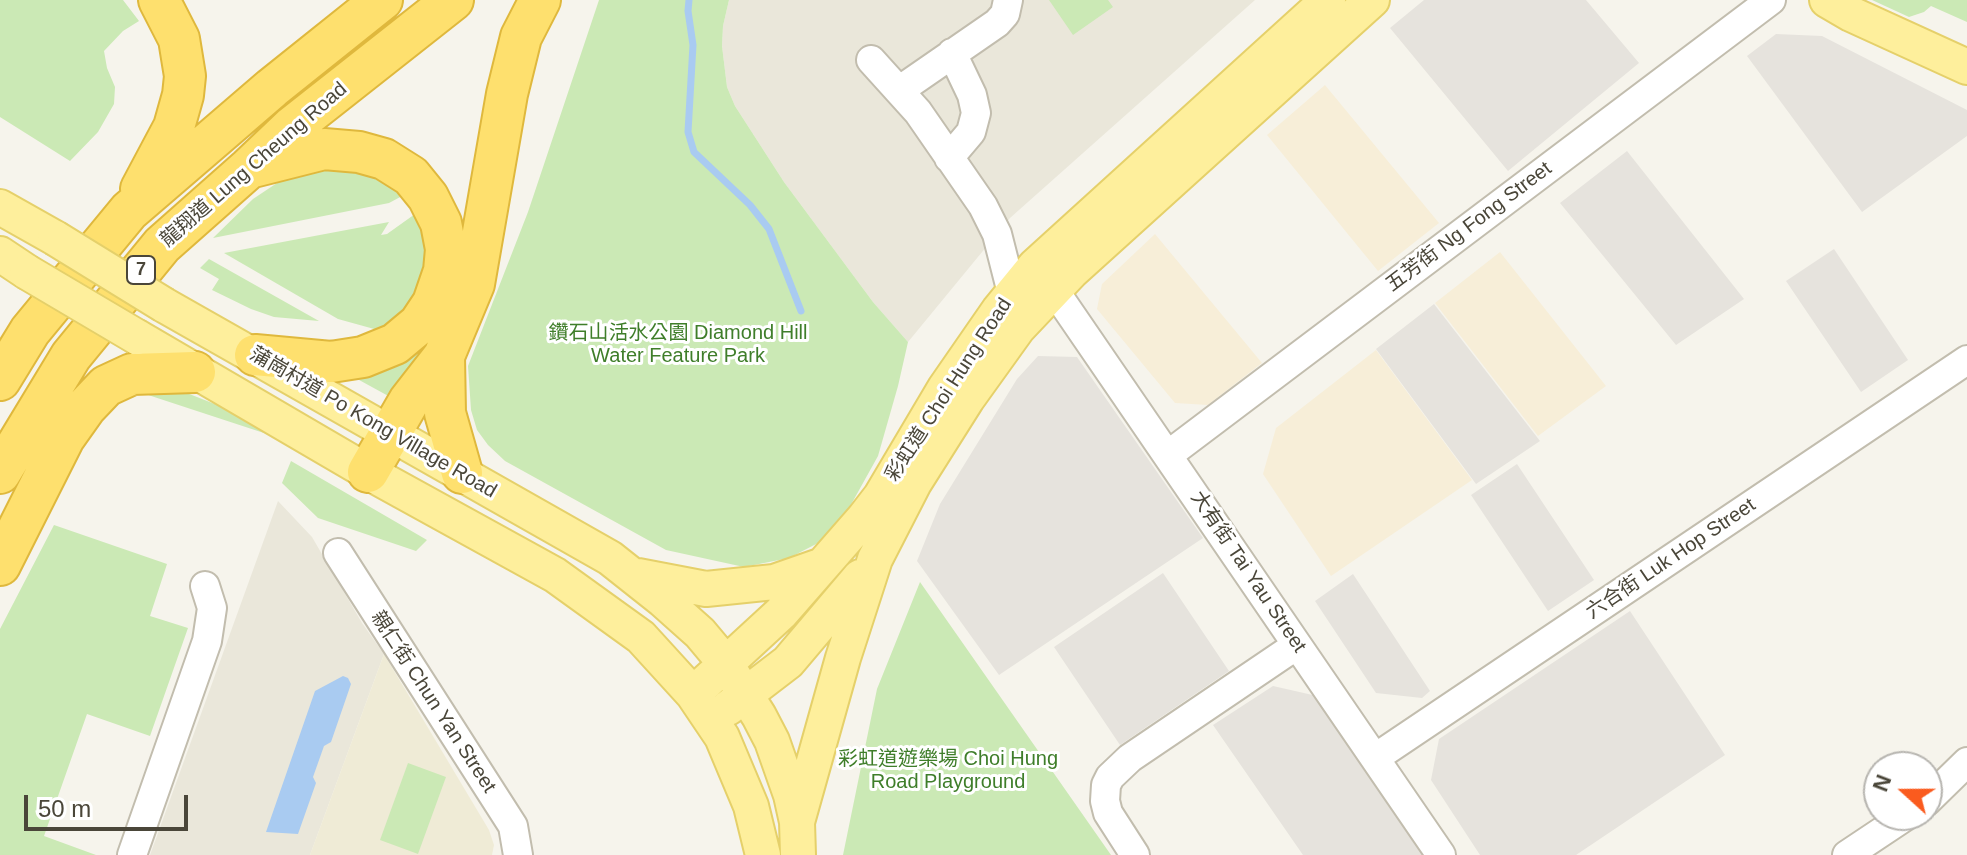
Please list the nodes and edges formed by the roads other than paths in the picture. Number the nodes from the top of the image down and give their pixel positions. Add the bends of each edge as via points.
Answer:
1 (159, 0) edge
2 (382, 0) edge
3 (453, 0) edge
4 (540, 0) edge
5 (1008, 0) edge
6 (1328, 0) edge
7 (1372, 0) edge
8 (1771, 0) edge
9 (1841, 5) edge
10 (952, 53) junction
11 (871, 60) dead end
12 (1967, 67) edge
13 (900, 90) junction
14 (949, 158) junction
15 (249, 168) junction
16 (0, 207) edge
17 (129, 211) junction
18 (14, 263) edge
19 (1054, 290) junction
20 (1012, 293) junction
21 (135, 355) junction
22 (255, 355) junction
23 (444, 356) junction
24 (1967, 360) edge
25 (195, 372) joint
26 (0, 380) edge
27 (390, 434) junction
28 (1168, 455) junction
29 (368, 472) junction
30 (0, 473) edge
31 (462, 473) junction
32 (338, 553) dead end
33 (875, 559) junction
34 (827, 563) junction
35 (0, 565) edge
36 (633, 575) junction
37 (205, 586) dead end
38 (1297, 645) junction
39 (726, 664) junction
40 (747, 695) junction
41 (702, 707) junction
42 (1375, 758) junction
43 (1967, 762) edge
44 (1943, 785) edge
45 (1883, 831) edge
46 (798, 838) edge
47 (132, 855) edge
48 (518, 855) edge
49 (763, 855) edge
50 (1135, 855) edge
51 (1441, 855) edge
52 (1847, 855) edge

1 - 17 highway via 179,39 183,95 174,127
2 - 17 highway, 7
3 - 15 highway, 龍翔道 Lung Cheung Road / 7 via 292,127
4 - 23 highway via 521,37 507,94 474,284
5 - 10 street via 997,23
6 - 20 main road, 彩虹道 Choi Hung Road via 1045,255
7 - 19 main road, 彩虹道 Choi Hung Road
8 - 28 street, 五芳街 Ng Fong Street
9 - 12 main road
10 - 13 street
10 - 14 street via 976,113 971,132
11 - 13 street
13 - 14 street
14 - 20 street via 997,234
15 - 22 highway via 324,149 384,159 411,176 428,197 446,249 433,303 419,324 395,344 331,362
15 - 30 highway, 龍翔道 Lung Cheung Road / 7 via 162,245 71,356
16 - 22 main road, 蒲崗村道 Po Kong Village Road, bridge
17 - 26 highway, 7 via 30,331
18 - 21 main road, bridge
19 - 20 main road via 1038,285
19 - 28 street, 大有街 Tai Yau Street
19 - 33 main road, 彩虹道 Choi Hung Road via 1018,328 941,438
20 - 34 main road, 彩虹道 Choi Hung Road via 945,388 881,496
21 - 25 highway
21 - 35 highway via 64,438
22 - 27 main road, 蒲崗村道 Po Kong Village Road
23 - 27 highway
23 - 31 highway via 445,413
24 - 42 street, 六合街 Luk Hop Street
25 - 29 main road
27 - 29 highway
27 - 31 main road, 蒲崗村道 Po Kong Village Road
28 - 38 street, 大有街 Tai Yau Street
29 - 41 main road via 555,575 602,607 641,637
31 - 36 main road, 蒲崗村道 Po Kong Village Road
32 - 48 street, 親仁街 Chun Yan Street via 513,826
33 - 40 main road, 彩虹道 Choi Hung Road via 788,662
33 - 46 main road, 彩虹道 Choi Hung Road via 843,658
34 - 36 main road via 774,582 706,589
34 - 39 main road, 彩虹道 Choi Hung Road
36 - 39 main road, 蒲崗村道 Po Kong Village Road via 700,633
37 - 47 street via 212,608 207,641
38 - 42 street, 大有街 Tai Yau Street
38 - 50 street via 1110,777 1108,813
39 - 40 main road, 彩虹道 Choi Hung Road
39 - 41 main road, 彩虹道 Choi Hung Road
40 - 41 main road, 彩虹道 Choi Hung Road
40 - 46 main road, 彩虹道 Choi Hung Road via 786,778
41 - 49 main road via 742,780
42 - 51 street, 大有街 Tai Yau Street
43 - 44 street
45 - 52 street

